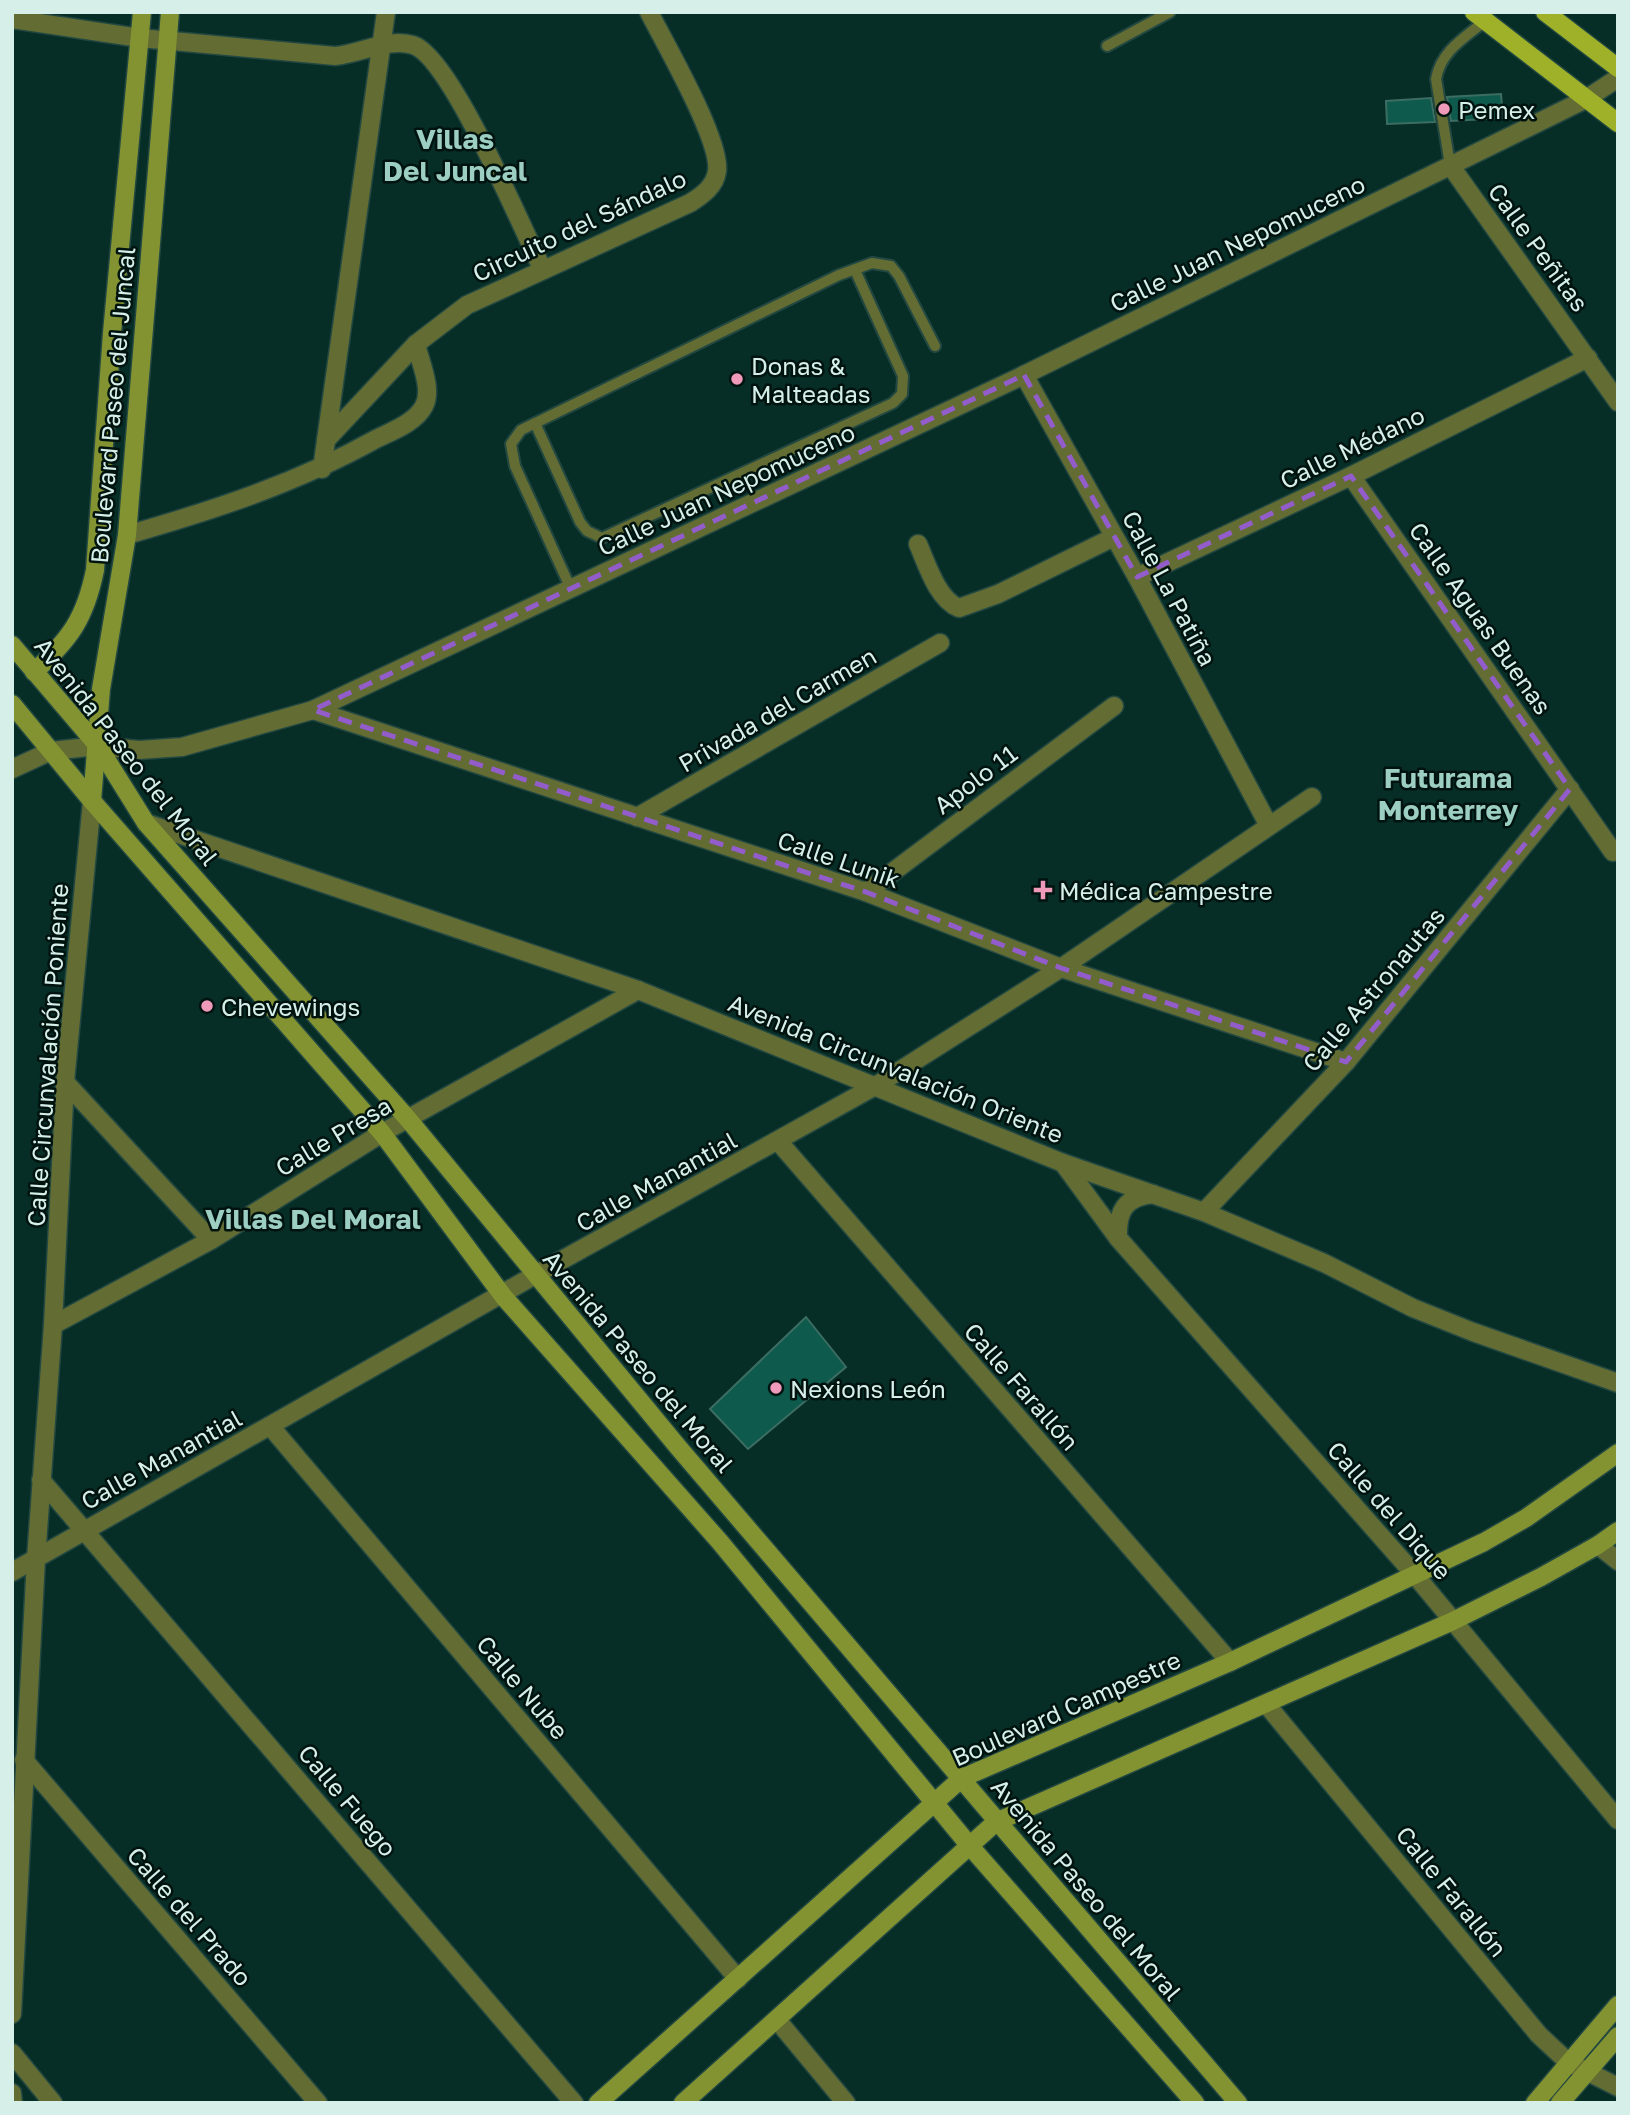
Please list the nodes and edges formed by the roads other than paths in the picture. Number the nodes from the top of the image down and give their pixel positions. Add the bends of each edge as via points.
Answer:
1 (142, 12) edge
2 (170, 12) edge
3 (386, 12) edge
4 (649, 12) edge
5 (1170, 12) edge
6 (1545, 12) edge
7 (1479, 16) edge
8 (12, 19) edge
9 (140, 38) junction
10 (166, 40) junction
11 (383, 45) junction
12 (1107, 46) dead end
13 (1618, 68) edge
14 (1618, 78) edge
15 (1586, 99) junction
16 (1618, 123) edge
17 (1450, 165) junction
18 (542, 270) junction
19 (855, 270) junction
20 (112, 333) junction
21 (145, 334) junction
22 (416, 344) junction
23 (935, 346) dead end
24 (1588, 358) junction
25 (1024, 376) junction
26 (1618, 402) edge
27 (535, 423) junction
28 (326, 440) junction
29 (322, 469) junction
30 (1351, 476) junction
31 (127, 536) junction
32 (1114, 537) junction
33 (918, 544) dead end
34 (1137, 577) junction
35 (571, 589) junction
36 (940, 643) dead end
37 (12, 645) edge
38 (34, 672) junction
39 (12, 704) edge
40 (1114, 706) dead end
41 (313, 710) junction
42 (98, 746) junction
43 (51, 751) junction
44 (12, 769) edge
45 (1570, 789) junction
46 (1312, 797) dead end
47 (92, 801) junction
48 (637, 817) junction
49 (146, 823) junction
50 (1269, 826) junction
51 (1613, 852) dead end
52 (866, 892) junction
53 (1061, 968) junction
54 (638, 990) junction
55 (1346, 1062) junction
56 (65, 1082) junction
57 (877, 1085) junction
58 (408, 1119) junction
59 (382, 1133) junction
60 (778, 1141) junction
61 (1063, 1163) junction
62 (1154, 1194) junction
63 (1204, 1212) junction
64 (1118, 1238) junction
65 (211, 1240) junction
66 (535, 1275) junction
67 (503, 1296) junction
68 (54, 1325) junction
69 (1618, 1383) edge
70 (271, 1427) junction
71 (1618, 1454) edge
72 (41, 1480) junction
73 (85, 1528) junction
74 (1618, 1531) edge
75 (1598, 1545) junction
76 (36, 1559) junction
77 (1618, 1561) edge
78 (12, 1572) edge
79 (1415, 1575) junction
80 (1453, 1621) junction
81 (1230, 1662) junction
82 (1267, 1705) junction
83 (24, 1760) junction
84 (962, 1778) junction
85 (935, 1800) junction
86 (1618, 1819) edge
87 (996, 1822) junction
88 (969, 1845) junction
89 (738, 1979) junction
90 (1618, 2005) edge
91 (12, 2014) edge
92 (778, 2021) junction
93 (1618, 2036) edge
94 (12, 2053) edge
95 (1569, 2062) junction
96 (1585, 2072) junction
97 (1618, 2087) edge
98 (12, 2092) edge
99 (13, 2103) edge
100 (53, 2103) edge
101 (318, 2103) edge
102 (574, 2103) edge
103 (598, 2103) edge
104 (683, 2103) edge
105 (846, 2103) edge
106 (1195, 2103) edge
107 (1238, 2103) edge
108 (1535, 2103) edge
109 (1560, 2103) edge

1 - 9 street, Boulevard Paseo del Juncal
2 - 10 street, Boulevard Paseo del Juncal
3 - 11 street
4 - 18 street, Circuito del Sándalo via 713,142 717,172 712,186 690,203
5 - 12 lane
6 - 13 main road
7 - 15 main road
7 - 17 lane via 1445,55 1438,71
8 - 9 street
9 - 10 street
9 - 20 street, Boulevard Paseo del Juncal
10 - 11 street via 335,56
10 - 21 street, Boulevard Paseo del Juncal
11 - 18 street via 416,46 438,66 460,101
11 - 28 street
14 - 15 street, Calle Juan Nepomuceno
15 - 16 main road
15 - 17 street, Calle Juan Nepomuceno
17 - 24 street, Calle Peñitas
17 - 25 street, Calle Juan Nepomuceno
18 - 22 street, Circuito del Sándalo via 467,305
19 - 23 lane via 872,263 891,267
19 - 27 lane
19 - 27 lane via 903,376 902,394 893,403 602,538 580,522
20 - 21 street
20 - 38 street, Boulevard Paseo del Juncal via 90,598 70,636
21 - 31 street, Boulevard Paseo del Juncal
22 - 28 street, Circuito del Sándalo
22 - 29 street via 428,393 426,404 419,413
24 - 26 street, Calle Peñitas
24 - 30 street, Calle Médano
25 - 32 street, Calle La Patiña
25 - 35 street, Calle Juan Nepomuceno
27 - 35 lane via 515,436 511,453
28 - 29 street
29 - 31 street
30 - 34 street, Calle Médano
30 - 45 street, Calle Aguas Buenas
31 - 42 street, Boulevard Paseo del Juncal via 102,689
32 - 33 street via 998,594 959,608 940,590
32 - 34 street, Calle La Patiña
34 - 50 street, Calle La Patiña
35 - 41 street, Calle Juan Nepomuceno
36 - 48 street, Privada del Carmen
37 - 38 street, Avenida Paseo del Moral
38 - 42 street, Avenida Paseo del Moral
39 - 43 street
40 - 52 street, Apolo 11
41 - 42 street, Calle Juan Nepomuceno via 182,747 139,750
41 - 48 street, Calle Lunik
42 - 43 street, Calle Juan Nepomuceno
42 - 47 street, Boulevard Paseo del Juncal
42 - 49 street, Avenida Paseo del Moral
43 - 44 street, Calle Juan Nepomuceno
43 - 47 street
45 - 51 street, Calle Aguas Buenas
45 - 55 street, Calle Astronautas
46 - 50 street, Calle Manantial
47 - 56 street, Calle Circunvalación Poniente
47 - 59 street
48 - 52 street, Calle Lunik
49 - 54 street, Avenida Circunvalación Oriente
49 - 58 street, Avenida Paseo del Moral
50 - 53 street, Calle Manantial
52 - 53 street, Calle Lunik
53 - 55 street, Calle Lunik
53 - 57 street, Calle Manantial
54 - 57 street, Avenida Circunvalación Oriente
54 - 58 street, Calle Presa
55 - 63 street, Calle Astronautas
56 - 65 street
56 - 68 street, Calle Circunvalación Poniente
57 - 60 street, Calle Manantial
57 - 61 street, Avenida Circunvalación Oriente
58 - 59 street, Calle Presa
58 - 66 street, Avenida Paseo del Moral
59 - 65 street, Calle Presa
59 - 67 street
60 - 66 street, Calle Manantial
60 - 81 street, Calle Farallón
61 - 62 street, Avenida Circunvalación Oriente
61 - 64 street, Calle del Dique
62 - 63 street, Avenida Circunvalación Oriente
62 - 64 street via 1137,1195 1122,1208
63 - 69 street, Avenida Circunvalación Oriente via 1437,1318
64 - 79 street, Calle del Dique
65 - 68 street, Calle Presa
66 - 67 street, Calle Manantial
66 - 84 street, Avenida Paseo del Moral
67 - 70 street, Calle Manantial
67 - 85 street via 720,1542
68 - 72 street, Calle Circunvalación Poniente
70 - 73 street, Calle Manantial
70 - 89 street, Calle Nube
71 - 79 street, Boulevard Campestre via 1526,1518
72 - 73 street
72 - 76 street, Calle Circunvalación Poniente
73 - 76 street, Calle Manantial
73 - 102 street, Calle Fuego
74 - 75 street
75 - 77 street
75 - 80 street
76 - 78 street, Calle Manantial
76 - 83 street, Calle Circunvalación Poniente
79 - 80 street, Calle del Dique
79 - 81 street, Boulevard Campestre
80 - 82 street
80 - 86 street, Calle del Dique
81 - 84 street, Boulevard Campestre
82 - 87 street
82 - 95 street, Calle Farallón via 1539,2035
83 - 91 street, Calle Circunvalación Poniente
83 - 101 street, Calle del Prado
84 - 85 street, Boulevard Campestre
84 - 87 street, Avenida Paseo del Moral
85 - 88 street
85 - 89 street, Boulevard Campestre
87 - 88 street
87 - 107 street, Avenida Paseo del Moral
88 - 92 street
88 - 106 street
89 - 103 street, Boulevard Campestre
90 - 95 street
92 - 104 street
92 - 105 street
93 - 96 street
94 - 100 street
95 - 96 street, Calle Farallón
95 - 108 street
96 - 97 street, Calle Farallón
96 - 109 street
98 - 99 street

